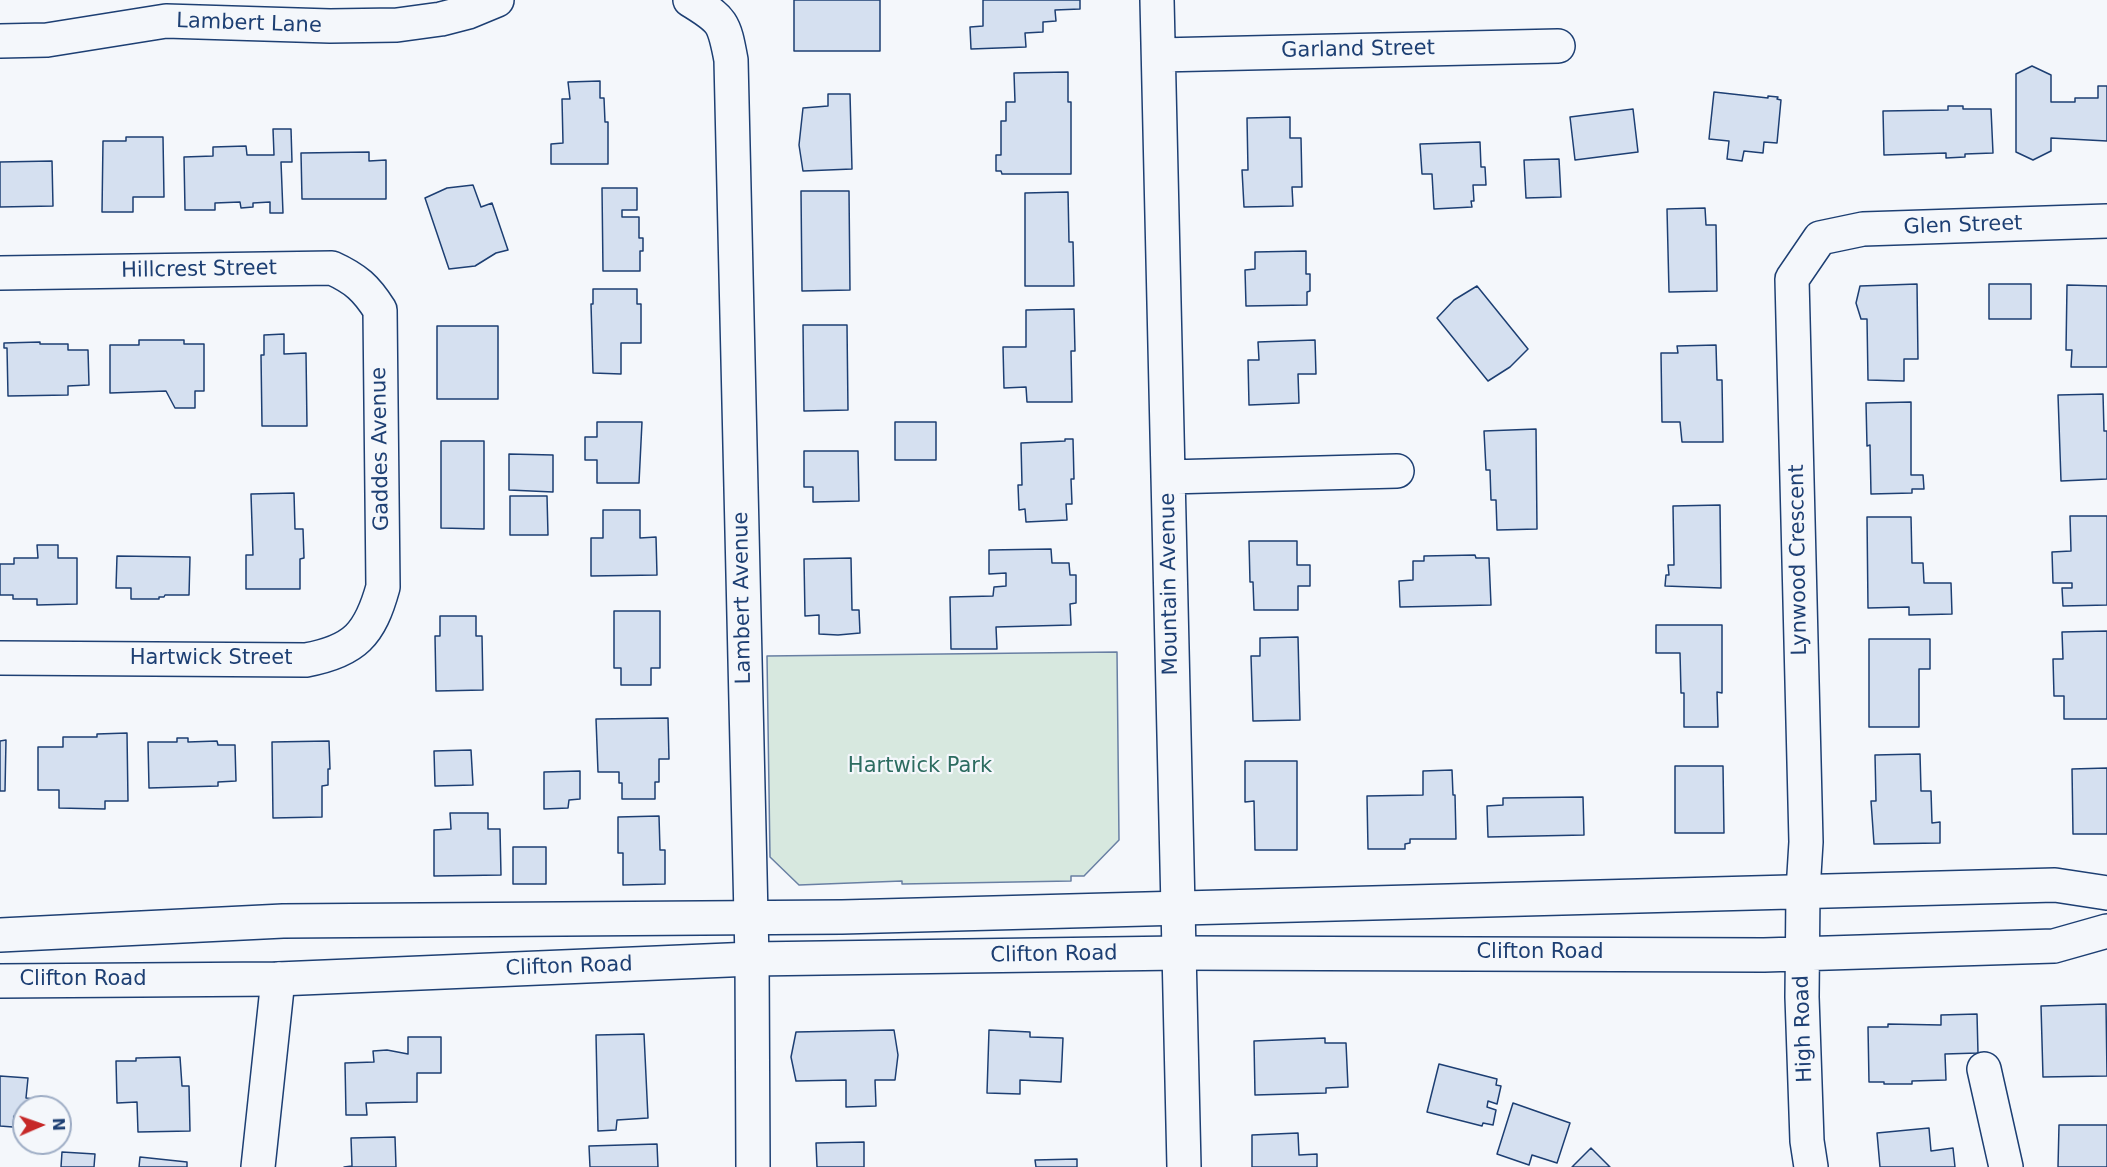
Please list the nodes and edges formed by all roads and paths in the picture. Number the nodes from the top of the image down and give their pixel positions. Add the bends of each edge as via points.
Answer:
1 (497, 0) edge
2 (690, 0) edge
3 (1157, 0) edge
4 (0, 41) edge
5 (1558, 46) dead end
6 (1159, 55) junction
7 (2107, 221) edge
8 (1820, 238) joint
9 (0, 273) edge
10 (380, 310) joint
11 (1397, 471) dead end
12 (1168, 477) junction
13 (383, 587) joint
14 (0, 658) edge
15 (1803, 891) junction
16 (2107, 894) edge
17 (1178, 909) junction
18 (751, 918) junction
19 (2107, 932) edge
20 (0, 935) edge
21 (1179, 953) junction
22 (1801, 954) junction
23 (752, 959) junction
24 (278, 979) junction
25 (0, 981) edge
26 (1984, 1069) dead end
27 (258, 1167) edge
28 (753, 1167) edge
29 (1184, 1167) edge
30 (1811, 1167) edge
31 (2006, 1167) edge

1 - 4 street, Lambert Lane via 441,19 397,25 330,27 166,21 47,40
2 - 18 street, Lambert Avenue via 712,13 725,30 731,60
3 - 6 street, Mountain Avenue
5 - 6 street, Garland Street
6 - 12 street, Mountain Avenue
7 - 8 street, Glen Street via 1863,229
8 - 15 street, Lynwood Crescent via 1792,279 1806,842
9 - 10 street, Hillcrest Street via 332,268 352,278
10 - 13 street, Gaddes Avenue
11 - 12 street
12 - 17 street, Mountain Avenue
13 - 14 street, Hartwick Street via 376,610 360,637 325,657
15 - 16 street, Clifton Road via 2055,885
15 - 17 street, Clifton Road
15 - 22 street, High Road
17 - 18 street, Clifton Road
17 - 21 street, Mountain Avenue
18 - 20 street, Clifton Road via 283,921
18 - 23 street, Lambert Avenue
19 - 22 street, Clifton Road via 2054,946
21 - 22 street, Clifton Road
21 - 23 street, Clifton Road
21 - 29 street, Mountain Avenue
22 - 30 street, High Road
23 - 24 street, Clifton Road
23 - 28 street, Lambert Avenue
24 - 25 street, Clifton Road
24 - 27 street
26 - 31 street

